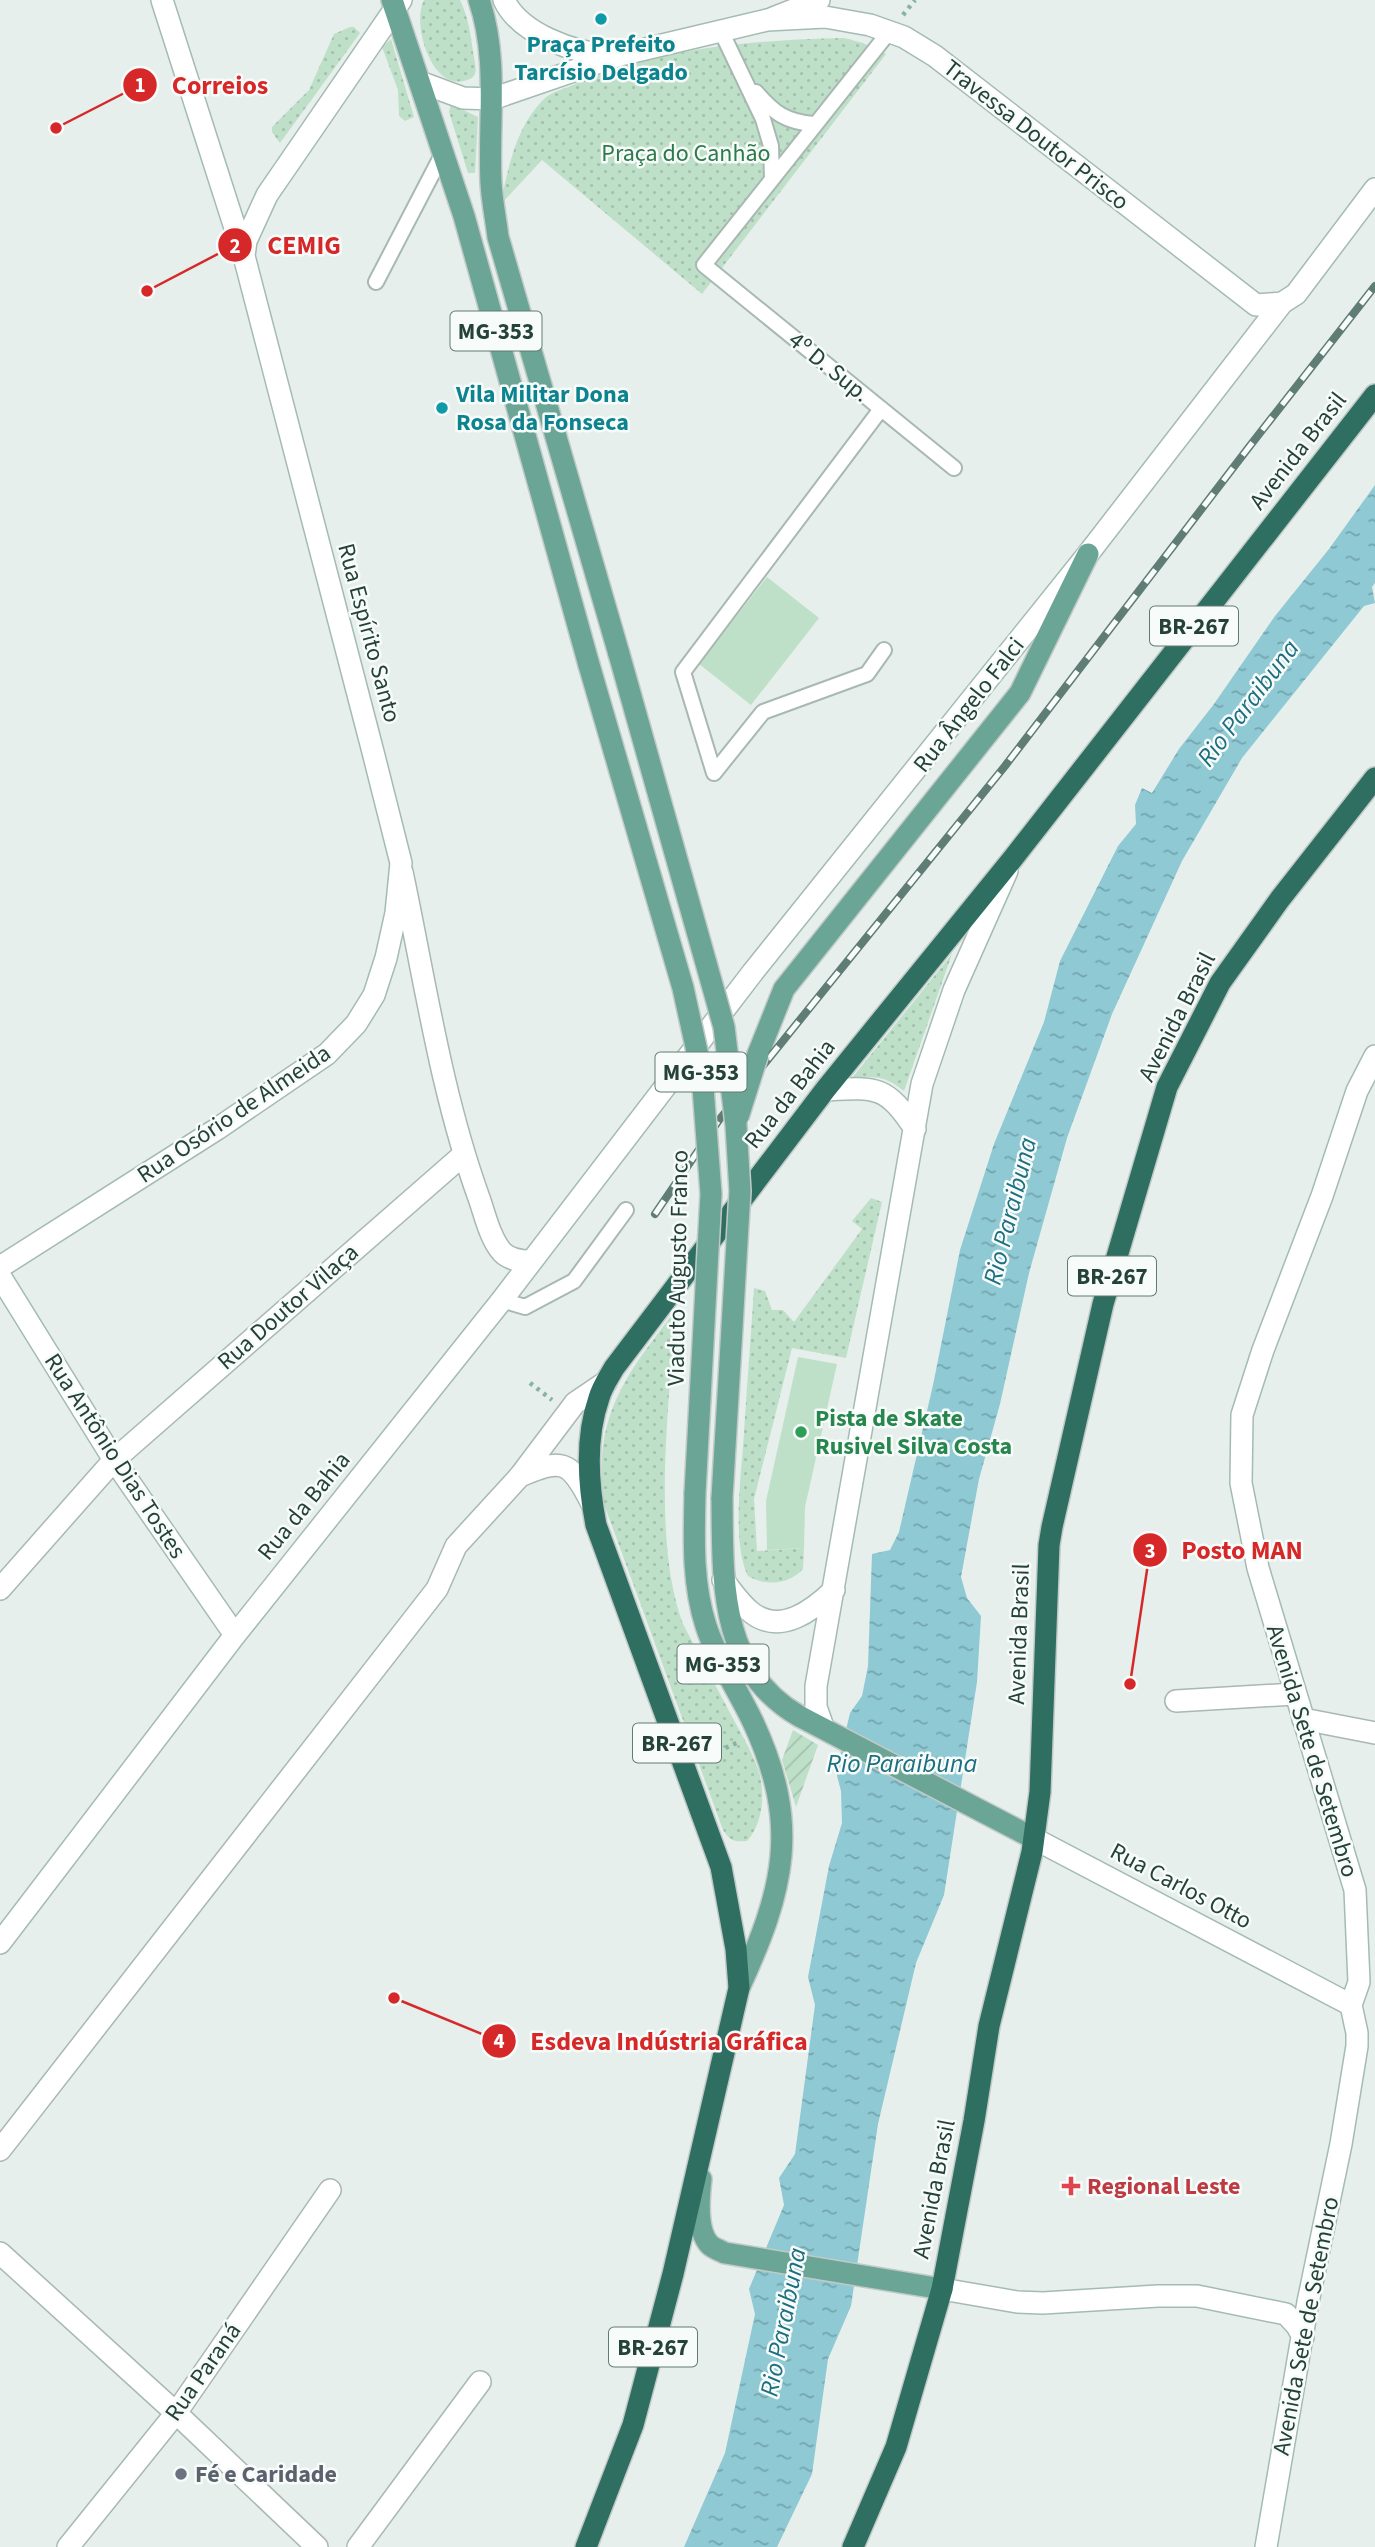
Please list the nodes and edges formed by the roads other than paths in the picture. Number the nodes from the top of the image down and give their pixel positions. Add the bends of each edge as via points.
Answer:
1 (162, 0) edge
2 (479, 0) edge
3 (504, 0) edge
4 (819, 0) edge
5 (396, 3) edge
6 (767, 20) junction
7 (722, 31) junction
8 (889, 32) junction
9 (620, 55) junction
10 (746, 81) junction
11 (420, 82) junction
12 (492, 99) junction
13 (814, 124) junction
14 (443, 153) junction
15 (772, 179) junction
16 (1375, 189) edge
17 (244, 256) junction
18 (376, 282) dead end
19 (1282, 303) junction
20 (1375, 395) edge
21 (881, 409) junction
22 (954, 468) dead end
23 (1088, 554) junction
24 (884, 650) dead end
25 (1375, 778) edge
26 (1014, 857) junction
27 (401, 863) junction
28 (1375, 1056) edge
29 (825, 1090) junction
30 (653, 1104) joint
31 (736, 1125) junction
32 (915, 1129) junction
33 (463, 1154) junction
34 (626, 1210) dead end
35 (531, 1261) junction
36 (0, 1267) edge
37 (0, 1276) edge
38 (502, 1300) junction
39 (610, 1375) junction
40 (114, 1460) junction
41 (520, 1476) junction
42 (592, 1504) junction
43 (723, 1580) junction
44 (0, 1589) edge
45 (834, 1590) junction
46 (234, 1635) junction
47 (1294, 1694) junction
48 (1176, 1701) dead end
49 (1303, 1720) junction
50 (832, 1732) junction
51 (1375, 1733) edge
52 (1033, 1838) junction
53 (1, 1938) edge
54 (739, 1988) junction
55 (1351, 2005) junction
56 (704, 2142) junction
57 (0, 2150) edge
58 (330, 2190) dead end
59 (0, 2253) edge
60 (942, 2289) junction
61 (1308, 2302) junction
62 (1286, 2314) junction
63 (1303, 2337) junction
64 (480, 2382) dead end
65 (176, 2413) junction
66 (68, 2547) edge
67 (317, 2547) edge
68 (358, 2547) edge
69 (586, 2547) edge
70 (853, 2547) edge
71 (1266, 2547) edge

1 - 17 street, Rua Espírito Santo
2 - 12 main road via 486,21
3 - 9 street via 525,26 549,38 587,54
4 - 6 street
5 - 11 main road, MG-353
5 - 17 street via 267,195
6 - 7 street
6 - 8 street, Travessa Doutor Prisco via 825,18
7 - 9 street
7 - 10 lane
8 - 13 lane
8 - 19 street, Travessa Doutor Prisco via 935,57 1256,305
9 - 12 street
10 - 13 lane via 782,116
10 - 15 lane via 771,146
11 - 12 street via 463,98
11 - 14 main road, MG-353
12 - 31 main road, bridge via 491,184 498,237 724,1027
13 - 15 lane
14 - 18 lane
14 - 54 main road, Viaduto Augusto Franco / MG-353, bridge via 683,988 702,1074 711,1194 695,1573 700,1606 715,1647 760,1738 778,1791 783,1829 774,1897
15 - 21 lane, 4º D. Sup. via 704,265
16 - 19 street, Rua Ângelo Falci via 1296,294
17 - 27 street, Rua Espírito Santo
19 - 23 street, Rua Ângelo Falci
20 - 26 highway, Avenida Brasil / BR-267
21 - 22 lane, 4º D. Sup.
21 - 24 lane via 683,672 714,773 762,712 867,674
23 - 30 street, Rua Ângelo Falci
23 - 31 main road, bridge via 1020,693 784,989
25 - 52 highway, Avenida Brasil / BR-267 via 1220,983 1167,1087 1103,1304 1049,1545 1040,1792
26 - 29 highway, Rua da Bahia / BR-267
26 - 32 street, Avenida Brasil via 934,1044
27 - 33 street, Rua Espírito Santo
27 - 36 street, Rua Osório de Almeida via 396,913 374,995 356,1024 327,1054
28 - 47 street, Avenida Sete de Setembro via 1357,1091 1242,1415 1241,1483 1258,1568
29 - 32 street via 862,1088 886,1094
29 - 39 highway, Rua da Bahia / BR-267
30 - 35 street, Rua da Bahia
31 - 43 main road, bridge via 740,1191 722,1498
32 - 45 street, Avenida Brasil
33 - 35 street, Rua Espírito Santo via 501,1251 509,1258
33 - 40 street, Rua Doutor Vilaça
34 - 38 lane via 574,1281 525,1307
35 - 38 street, Rua da Bahia
37 - 40 street, Rua Antônio Dias Tostes
38 - 46 street, Rua da Bahia
39 - 41 street, Rua da Bahia via 575,1402
39 - 42 highway, BR-267 via 599,1397 590,1446
40 - 44 street, Rua Doutor Vilaça
40 - 46 street, Rua Antônio Dias Tostes
41 - 42 street via 559,1465 579,1478
41 - 57 street, Rua da Bahia via 456,1546 437,1589
42 - 54 highway, BR-267 via 721,1867
43 - 45 street via 753,1614 769,1621 800,1617
43 - 50 main road via 733,1630 754,1674 780,1704
45 - 50 street, Avenida Brasil via 816,1686 816,1707
46 - 53 street, Rua da Bahia
47 - 48 street
47 - 49 street, Avenida Sete de Setembro
49 - 51 street
49 - 55 street, Avenida Sete de Setembro via 1355,1891 1359,1982
50 - 52 main road, Rua Carlos Otto
52 - 55 street, Rua Carlos Otto
52 - 60 highway, Avenida Brasil / BR-267 via 989,2026
54 - 56 highway, BR-267
55 - 61 street, Avenida Sete de Setembro via 1357,2046
56 - 60 main road, BR-267 via 700,2219 709,2245 725,2253
56 - 69 highway, BR-267 via 633,2425
58 - 65 street, Rua Paraná
59 - 65 street
60 - 62 street via 1043,2303 1197,2296
60 - 70 highway, Avenida Brasil / BR-267 via 896,2447
61 - 62 street
61 - 63 street, Avenida Sete de Setembro
62 - 63 street
63 - 71 street, Avenida Sete de Setembro
64 - 68 street
65 - 66 street, Rua Paraná
65 - 67 street

